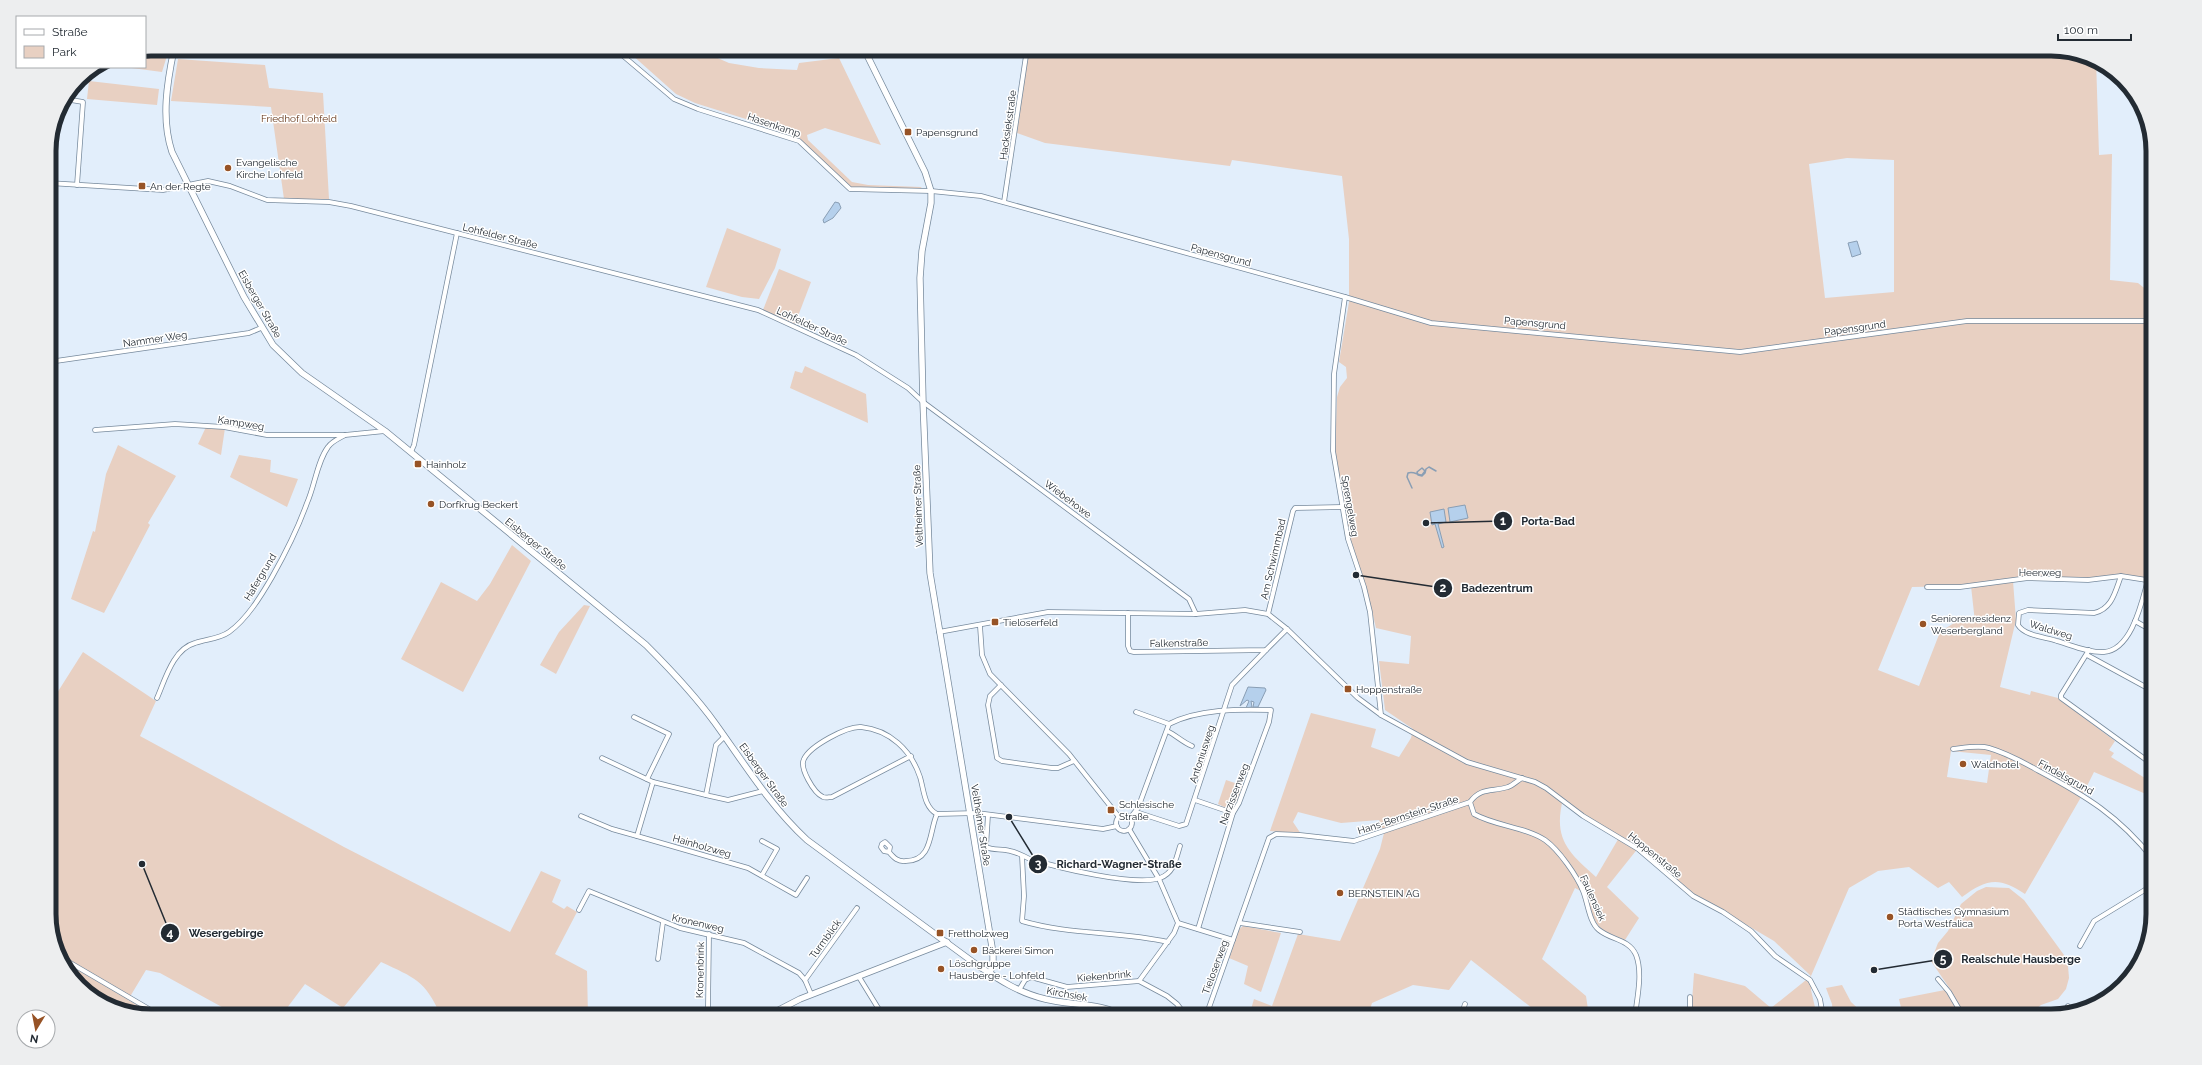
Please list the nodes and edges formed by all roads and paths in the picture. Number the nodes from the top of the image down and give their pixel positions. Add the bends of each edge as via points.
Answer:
1 (173, 56) edge
2 (623, 56) edge
3 (867, 56) edge
4 (1026, 56) edge
5 (71, 100) edge
6 (56, 184) edge
7 (77, 185) junction
8 (188, 186) junction
9 (931, 192) junction
10 (1004, 202) junction
11 (457, 233) junction
12 (1345, 297) junction
13 (2146, 320) edge
14 (261, 328) junction
15 (56, 361) edge
16 (923, 402) junction
17 (95, 430) dead end
18 (385, 431) junction
19 (346, 435) junction
20 (411, 452) junction
21 (1342, 507) junction
22 (2121, 576) junction
23 (2146, 579) edge
24 (1927, 587) dead end
25 (2146, 593) edge
26 (1128, 613) junction
27 (1196, 614) junction
28 (1268, 614) junction
29 (2135, 621) junction
30 (980, 626) junction
31 (2146, 628) edge
32 (1287, 629) junction
33 (940, 632) junction
34 (1266, 650) junction
35 (2089, 650) junction
36 (2106, 652) junction
37 (2087, 655) junction
38 (2101, 662) junction
39 (1001, 685) junction
40 (2146, 687) edge
41 (157, 698) dead end
42 (1136, 712) dead end
43 (1224, 712) junction
44 (1381, 715) junction
45 (634, 717) dead end
46 (1169, 724) junction
47 (1167, 731) junction
48 (724, 737) junction
49 (1192, 746) dead end
50 (1953, 749) dead end
51 (910, 756) junction
52 (602, 758) dead end
53 (2146, 759) edge
54 (1074, 761) junction
55 (1522, 778) junction
56 (647, 779) junction
57 (653, 782) junction
58 (763, 791) junction
59 (706, 795) junction
60 (1195, 800) junction
61 (1470, 802) junction
62 (1136, 812) junction
63 (970, 813) junction
64 (1233, 813) junction
65 (937, 814) junction
66 (988, 814) junction
67 (581, 816) dead end
68 (1119, 816) junction
69 (1130, 818) junction
70 (1117, 826) junction
71 (1129, 829) junction
72 (637, 836) junction
73 (1269, 838) joint
74 (762, 841) dead end
75 (1180, 846) dead end
76 (2146, 851) edge
77 (889, 852) dead end
78 (1022, 856) junction
79 (762, 875) junction
80 (807, 878) dead end
81 (1159, 879) junction
82 (2146, 889) edge
83 (857, 908) dead end
84 (579, 910) dead end
85 (663, 922) junction
86 (1178, 923) junction
87 (1240, 923) junction
88 (1198, 929) junction
89 (1300, 932) dead end
90 (709, 934) junction
91 (1233, 940) junction
92 (946, 942) junction
93 (1168, 942) junction
94 (2080, 946) dead end
95 (658, 959) dead end
96 (69, 962) edge
97 (990, 973) junction
98 (859, 977) junction
99 (1938, 979) dead end
100 (805, 980) junction
101 (1139, 981) junction
102 (1019, 990) junction
103 (811, 994) junction
104 (1690, 997) dead end
105 (1465, 1004) dead end
106 (708, 1007) dead end
107 (149, 1009) edge
108 (781, 1009) edge
109 (879, 1009) edge
110 (1107, 1009) edge
111 (1181, 1009) edge
112 (1208, 1009) edge
113 (1463, 1009) edge
114 (1636, 1009) edge
115 (1690, 1009) edge
116 (1822, 1009) edge
117 (1958, 1009) edge

1 - 8 main road, Eisberger Straße via 165,122 172,152
2 - 9 street, Hasenkamp via 674,99 799,141 850,188
3 - 9 main road, Veltheimer Straße via 925,172
4 - 10 street, Hacksiekstraße
5 - 7 street via 83,102
6 - 7 street, Lohfelder Straße
7 - 8 street, Lohfelder Straße via 163,190
8 - 11 street, Lohfelder Straße via 208,181 267,200 329,202
8 - 14 main road, Eisberger Straße
9 - 10 street, Papensgrund via 981,196
9 - 16 main road, Veltheimer Straße via 932,203 920,266
10 - 12 street, Papensgrund
11 - 16 street, Lohfelder Straße via 758,310 856,355 908,388
11 - 20 street
12 - 13 street, Papensgrund via 1431,323 1740,352 1967,321
12 - 21 street, Sprengelweg via 1334,374 1332,431
14 - 15 street, Nammer Weg via 249,333
14 - 18 main road, Eisberger Straße via 274,345 302,372
16 - 27 street, Wiebehowe via 1190,599
16 - 33 main road, Veltheimer Straße via 930,573
17 - 19 street, Kampweg via 176,424 224,427 267,435
18 - 19 street, Kampweg
18 - 20 main road, Eisberger Straße
19 - 41 street, Hafergrund via 329,444 324,452 299,523 272,576 252,607 237,625 224,635 193,643 183,649 171,666
20 - 48 main road, Eisberger Straße via 646,645 682,680
21 - 28 street, Am Schwimmbad via 1295,508
21 - 44 street, Sprengelweg via 1351,551 1367,599
22 - 23 street, Heerweg
22 - 24 street, Heerweg via 2088,580 2028,578 1960,587
22 - 35 street, Waldweg via 2111,602 2099,612 2028,610 2023,611 2018,617 2018,625 2026,632
25 - 29 street
26 - 27 street, Hoppenstraße
26 - 30 street, Hoppenstraße via 1048,612
26 - 34 street, Falkenstraße via 1128,646 1134,652
27 - 28 street, Hoppenstraße via 1245,610
28 - 32 street, Hoppenstraße
29 - 31 street
29 - 36 street via 2123,642
30 - 33 street, Hoppenstraße
30 - 39 street via 984,666
32 - 34 street
32 - 44 street, Hoppenstraße via 1348,689
33 - 63 main road, Veltheimer Straße
34 - 43 street, Antoniusweg via 1232,686
35 - 36 street, Waldweg
35 - 37 street
36 - 38 street
37 - 38 street
37 - 53 street via 2061,698
38 - 40 street
39 - 54 street
39 - 54 street via 990,696 988,705 997,758 1002,761 1052,768
42 - 46 street
43 - 46 street via 1184,716
43 - 60 street, Antoniusweg
43 - 64 street, Narzissenweg via 1270,710 1269,722
44 - 55 street, Hoppenstraße via 1467,762
45 - 56 street via 669,734
46 - 47 street
47 - 49 street
47 - 62 street
48 - 58 main road, Eisberger Straße
48 - 59 street via 716,745
50 - 76 street, Findelsgrund via 1988,747 2024,763 2100,806 2126,828
51 - 51 street via 890,738 859,727 840,731 809,753 804,758 802,766 818,792 826,798
51 - 65 street via 920,777 928,807
52 - 56 street
54 - 68 street
55 - 61 street, Hans-Bernstein-Straße via 1508,787 1485,790 1475,795
55 - 116 street, Hoppenstraße via 1546,788 1583,816 1626,841 1693,896 1751,931 1775,956 1810,980 1820,999
56 - 57 street
57 - 59 street
57 - 72 street
58 - 59 street via 728,800
58 - 92 main road, Eisberger Straße via 788,823 807,840
60 - 62 street, Antoniusweg via 1188,822 1184,826
60 - 64 street
61 - 73 street, Hans-Bernstein-Straße via 1354,841 1284,834 1276,834
61 - 114 street, Faulensiek via 1474,814 1486,821 1503,824 1544,839 1553,847 1584,891 1591,916 1599,930 1625,943 1636,955 1639,976
62 - 69 street
63 - 65 street
63 - 66 street
63 - 97 main road, Veltheimer Straße via 993,953
64 - 88 street, Narzissenweg
65 - 77 street via 931,829 930,844 919,858 904,862 894,859
66 - 70 street via 1103,829
66 - 78 street via 986,847 1008,850
67 - 72 street, Hainholzweg
68 - 69 street via 1126,815
68 - 70 street
69 - 71 street via 1132,823
70 - 71 street via 1124,831
71 - 81 street
72 - 79 street, Hainholzweg via 748,868
73 - 87 street, Tieloserweg
74 - 79 street via 777,849
75 - 81 street via 1172,870
78 - 81 street via 1103,876
78 - 93 street via 1022,921 1060,929 1138,936
79 - 80 street, Hainholzweg via 796,895
81 - 86 street
82 - 94 street via 2094,921
83 - 100 street, Turmblick
84 - 85 street, Kronenweg via 589,891
85 - 90 street, Kronenweg
85 - 95 street
86 - 88 street
86 - 93 street
87 - 89 street
87 - 91 street, Tieloserweg
88 - 91 street
90 - 100 street, Kronenweg via 744,943 799,973
90 - 106 street, Kronenbrink
91 - 112 street, Tieloserweg
92 - 97 main road, Eisberger Straße
92 - 98 main road
93 - 101 street
96 - 107 street
97 - 102 main road, Kirchsiek
98 - 103 main road
98 - 109 street
99 - 117 street
100 - 103 street, Kronenweg
101 - 102 street, Kiekenbrink via 1067,987 1031,977 1025,980
101 - 111 street, Kiekenbrink via 1167,996
102 - 110 main road, Kirchsiek via 1046,1000
103 - 108 main road
104 - 115 street
105 - 113 street

